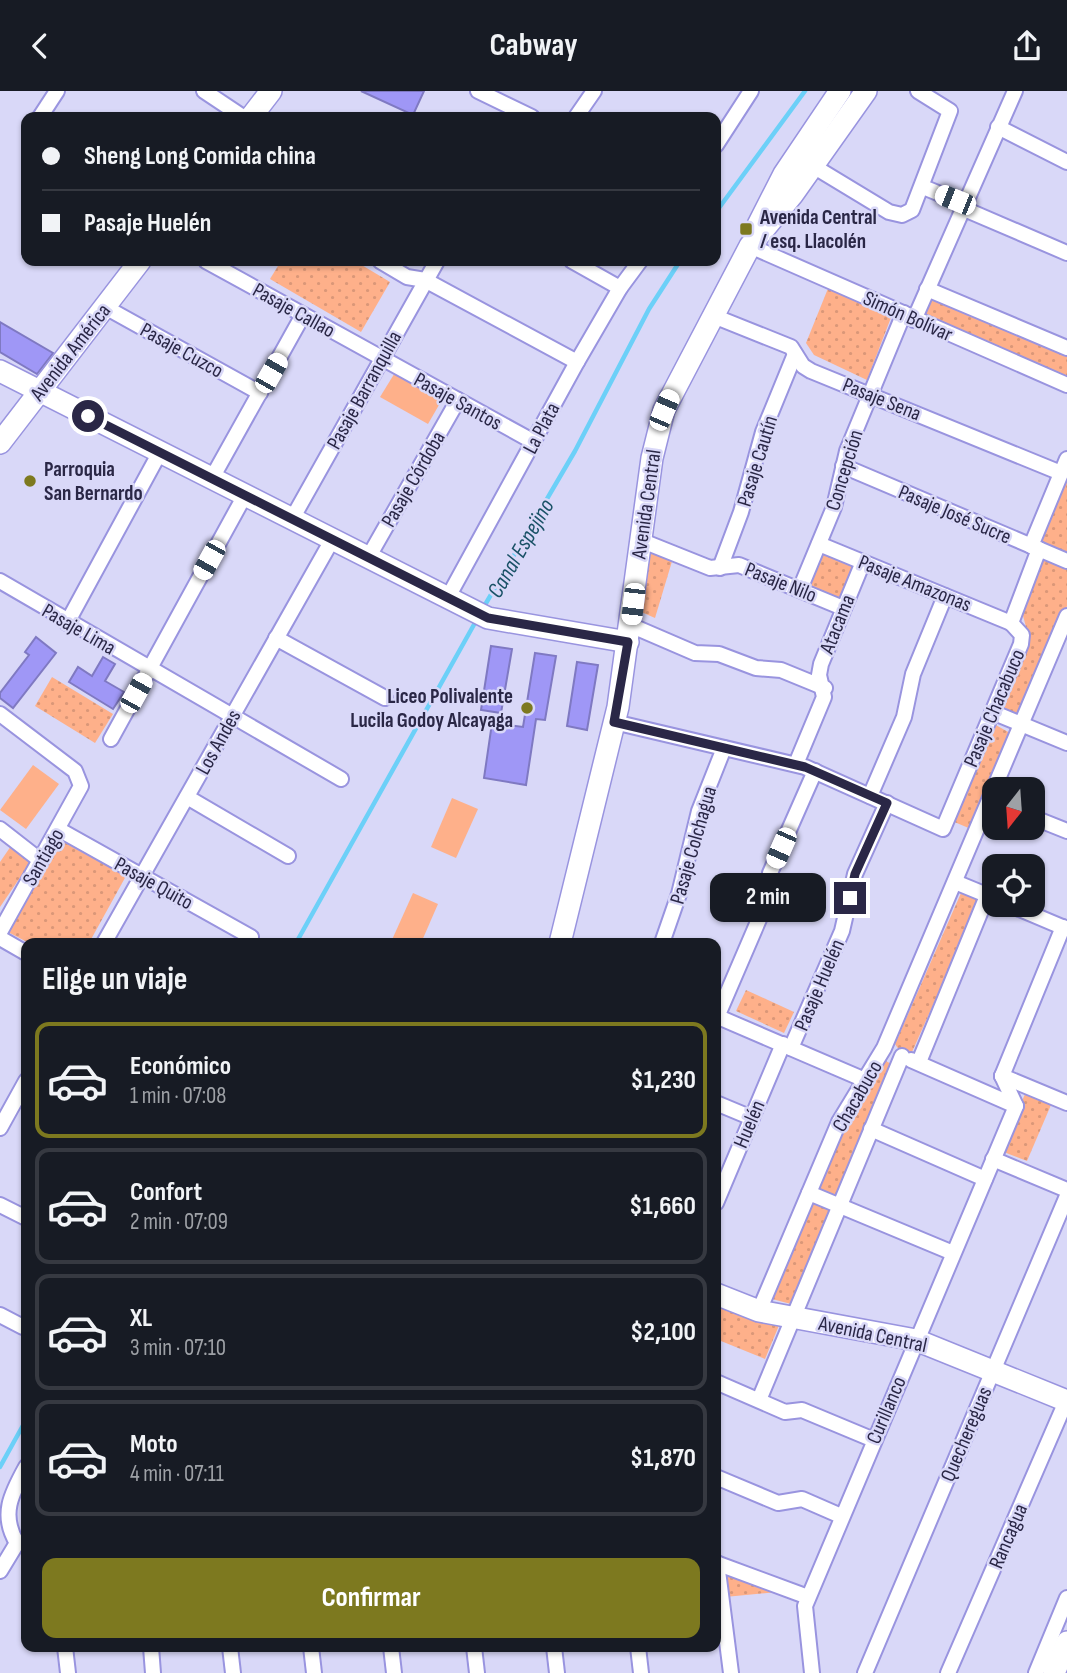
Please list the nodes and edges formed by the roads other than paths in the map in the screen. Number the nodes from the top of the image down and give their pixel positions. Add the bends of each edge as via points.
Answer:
1 (57, 91) edge
2 (204, 91) edge
3 (271, 91) edge
4 (478, 91) edge
5 (594, 91) edge
6 (751, 91) edge
7 (918, 91) edge
8 (1015, 91) edge
9 (850, 95) edge
10 (43, 112) edge
11 (236, 112) edge
12 (255, 112) edge
13 (522, 112) edge
14 (579, 112) edge
15 (998, 128) junction
16 (721, 137) edge
17 (1067, 162) edge
18 (813, 166) junction
19 (923, 187) junction
20 (962, 206) junction
21 (750, 246) junction
22 (1067, 253) edge
23 (137, 266) edge
24 (215, 266) edge
25 (388, 266) edge
26 (434, 266) edge
27 (581, 266) edge
28 (636, 266) edge
29 (425, 280) junction
30 (620, 288) junction
31 (927, 289) junction
32 (105, 307) junction
33 (303, 315) junction
34 (712, 315) junction
35 (909, 316) junction
36 (1066, 346) edge
37 (795, 354) junction
38 (382, 359) junction
39 (577, 362) junction
40 (0, 371) edge
41 (1067, 384) edge
42 (40, 391) junction
43 (260, 393) junction
44 (871, 393) junction
45 (458, 400) junction
46 (534, 442) junction
47 (0, 443) edge
48 (160, 452) junction
49 (843, 466) junction
50 (1064, 466) edge
51 (212, 478) junction
52 (245, 495) junction
53 (292, 519) junction
54 (332, 540) junction
55 (640, 540) junction
56 (819, 544) junction
57 (1035, 547) junction
58 (368, 558) junction
59 (1067, 561) edge
60 (863, 562) junction
61 (720, 568) junction
62 (0, 581) edge
63 (800, 589) junction
64 (945, 596) junction
65 (447, 599) junction
66 (843, 608) junction
67 (1067, 616) edge
68 (67, 623) junction
69 (1011, 623) junction
70 (629, 633) junction
71 (276, 638) junction
72 (149, 670) junction
73 (825, 688) junction
74 (385, 698) dead end
75 (992, 712) junction
76 (0, 714) edge
77 (232, 717) junction
78 (614, 722) junction
79 (1021, 724) junction
80 (111, 739) dead end
81 (1067, 743) edge
82 (724, 748) junction
83 (796, 764) junction
84 (815, 771) junction
85 (1001, 777) edge
86 (341, 779) dead end
87 (870, 796) junction
88 (187, 797) junction
89 (887, 803) junction
90 (982, 821) edge
91 (1045, 822) edge
92 (0, 829) edge
93 (58, 829) junction
94 (1067, 831) edge
95 (288, 856) dead end
96 (41, 861) junction
97 (142, 876) junction
98 (955, 882) junction
99 (982, 893) edge
100 (982, 917) edge
101 (1039, 917) edge
102 (1065, 928) edge
103 (0, 932) edge
104 (251, 937) dead end
105 (0, 938) edge
106 (107, 938) edge
107 (561, 938) edge
108 (664, 938) edge
109 (21, 950) edge
110 (721, 1006) edge
111 (721, 1019) edge
112 (787, 1046) junction
113 (884, 1048) junction
114 (902, 1056) junction
115 (919, 1062) junction
116 (1002, 1076) junction
117 (865, 1080) junction
118 (21, 1090) edge
119 (1067, 1104) edge
120 (721, 1105) edge
121 (1016, 1107) junction
122 (752, 1118) junction
123 (0, 1128) edge
124 (871, 1129) junction
125 (993, 1159) junction
126 (985, 1179) junction
127 (721, 1186) edge
128 (1067, 1190) edge
129 (809, 1193) junction
130 (1067, 1196) edge
131 (0, 1205) edge
132 (839, 1206) junction
133 (21, 1216) edge
134 (953, 1253) junction
135 (721, 1296) edge
136 (759, 1311) junction
137 (0, 1315) edge
138 (793, 1318) junction
139 (21, 1326) edge
140 (916, 1340) junction
141 (993, 1370) junction
142 (721, 1385) edge
143 (759, 1400) junction
144 (1067, 1400) edge
145 (874, 1440) junction
146 (21, 1478) edge
147 (721, 1479) edge
148 (841, 1516) junction
149 (21, 1542) edge
150 (21, 1544) edge
151 (721, 1565) edge
152 (0, 1571) edge
153 (808, 1597) junction
154 (1067, 1598) edge
155 (721, 1600) edge
156 (1067, 1643) edge
157 (66, 1652) edge
158 (151, 1652) edge
159 (231, 1652) edge
160 (312, 1652) edge
161 (392, 1652) edge
162 (475, 1652) edge
163 (555, 1652) edge
164 (639, 1652) edge
165 (68, 1673) edge
166 (153, 1673) edge
167 (233, 1673) edge
168 (314, 1673) edge
169 (394, 1673) edge
170 (477, 1673) edge
171 (557, 1673) edge
172 (641, 1673) edge
173 (731, 1673) edge
174 (812, 1673) edge
175 (865, 1673) edge
176 (948, 1673) edge
177 (1047, 1673) edge

1 - 10 street
2 - 11 street
3 - 12 street
4 - 13 street
5 - 14 street
6 - 16 street
7 - 19 street via 950,111
8 - 15 street, Concepción
9 - 18 street, Avenida Central
9 - 21 street, Avenida Central via 784,174
15 - 17 street
15 - 20 street, Concepción
18 - 19 street via 889,212 902,215 912,210
18 - 21 street, Avenida Central
19 - 20 street
20 - 22 street
20 - 31 street, Concepción
21 - 34 street, Avenida Central
21 - 35 street, Simón Bolívar
23 - 32 street, Avenida América
24 - 33 street, Pasaje Callao
25 - 29 street via 407,277
26 - 29 street, Pasaje Barranquilla
27 - 30 street
28 - 30 street, La Plata
29 - 38 street, Pasaje Barranquilla
29 - 39 street
30 - 39 street, La Plata
31 - 35 street, Concepción
31 - 36 street, Simón Bolívar
32 - 42 street, Avenida América
32 - 43 street, Pasaje Cuzco
33 - 38 street, Pasaje Callao
33 - 43 street
34 - 37 street, Pasaje Sena via 790,347
34 - 55 street, Avenida Central via 664,410
35 - 41 street, Simón Bolívar
35 - 44 street, Concepción
37 - 44 street, Pasaje Sena via 811,371
37 - 61 street, Pasaje Cautín via 763,432
38 - 45 street, Pasaje Santos
38 - 53 street, Pasaje Barranquilla
39 - 46 street, La Plata
40 - 42 street
42 - 47 street, Avenida América
42 - 48 street
43 - 51 street
44 - 49 street, Concepción
44 - 50 street, Pasaje Sena
45 - 46 street, Pasaje Santos
45 - 58 street, Pasaje Córdoba
46 - 65 street, La Plata
48 - 51 street
48 - 68 street
49 - 56 street, Concepción via 838,496
49 - 57 street, Pasaje José Sucre
50 - 57 street, Pasaje Chacabuco
51 - 52 street
52 - 53 street
52 - 72 street
53 - 54 street
54 - 58 street
54 - 71 street, Los Andes
55 - 61 street, Pasaje Nilo
55 - 70 street, Avenida Central
56 - 60 street, Pasaje Amazonas
56 - 63 street, Concepción
57 - 59 street, Pasaje José Sucre
57 - 69 street, Pasaje Chacabuco
58 - 65 street
60 - 64 street, Pasaje Amazonas
60 - 66 street, Atacama
61 - 63 street, Pasaje Nilo via 739,565
62 - 68 street, Pasaje Lima
63 - 66 street, Pasaje Nilo
64 - 69 street, Pasaje Amazonas
64 - 87 street via 913,674 904,717
65 - 70 street via 488,618
66 - 73 street, Atacama via 819,669
67 - 79 street, Pasaje Chacabuco
68 - 72 street, Pasaje Lima
69 - 75 street, Pasaje Chacabuco via 1022,639
70 - 73 street via 695,653 714,653 751,667 781,670
70 - 78 street, Avenida Central
71 - 74 street
71 - 77 street, Los Andes
72 - 77 street, Pasaje Lima
72 - 80 street
73 - 83 street, Atacama
75 - 79 street
75 - 89 street, Pasaje Chacabuco via 943,829
76 - 93 street, Santiago via 75,771 81,781
77 - 86 street, Pasaje Lima
77 - 88 street, Los Andes
78 - 82 street
78 - 107 street, Avenida Central
79 - 81 street
79 - 85 street, Pasaje Chacabuco
82 - 83 street
82 - 108 street, Pasaje Colchagua via 699,811
83 - 84 street
84 - 87 street
84 - 110 street via 770,873 766,903
87 - 89 street
88 - 95 street
88 - 97 street, Los Andes
89 - 112 street, Pasaje Huelén via 855,874 842,931
90 - 98 street, Pasaje Chacabuco
91 - 94 street
92 - 96 street
93 - 96 street, Santiago
93 - 97 street, Pasaje Quito
96 - 103 street, Santiago
97 - 104 street, Pasaje Quito
97 - 106 street, Los Andes
98 - 99 street
98 - 113 street, Chacabuco
100 - 115 street
101 - 102 street
102 - 116 street
105 - 109 street
111 - 112 street
112 - 117 street
112 - 122 street, Huelén
113 - 114 street
113 - 117 street, Chacabuco
114 - 115 street
114 - 124 street, Chacabuco
115 - 121 street
116 - 119 street
116 - 121 street
117 - 129 street, Chacabuco via 839,1122
118 - 123 street
120 - 122 street
121 - 125 street, Curillanco
122 - 127 street, Huelén
124 - 126 street
124 - 132 street, Chacabuco
125 - 126 street, Curillanco
125 - 128 street
126 - 134 street, Curillanco
129 - 132 street
129 - 136 street, Chacabuco
130 - 141 street, Quechereguas
131 - 133 street
132 - 134 street
132 - 138 street, Chacabuco
134 - 140 street, Curillanco
135 - 136 street, Avenida Central
136 - 138 street, Avenida Central
137 - 139 street
138 - 140 street, Avenida Central
138 - 143 street, Chacabuco
140 - 141 street, Avenida Central
140 - 145 street, Curillanco
141 - 144 street, Avenida Central
141 - 175 street, Quechereguas
142 - 143 street
143 - 145 street via 785,1412 802,1410
144 - 176 street, Rancagua
145 - 148 street, Curillanco
146 - 149 street via 7,1509 9,1528
147 - 148 street via 778,1503 802,1499
148 - 153 street, Curillanco
150 - 152 street
151 - 153 street
153 - 174 street, Curillanco via 803,1612
154 - 177 street
155 - 173 street
156 - 177 street
157 - 165 street
158 - 166 street
159 - 167 street
160 - 168 street
161 - 169 street
162 - 170 street
163 - 171 street
164 - 172 street

